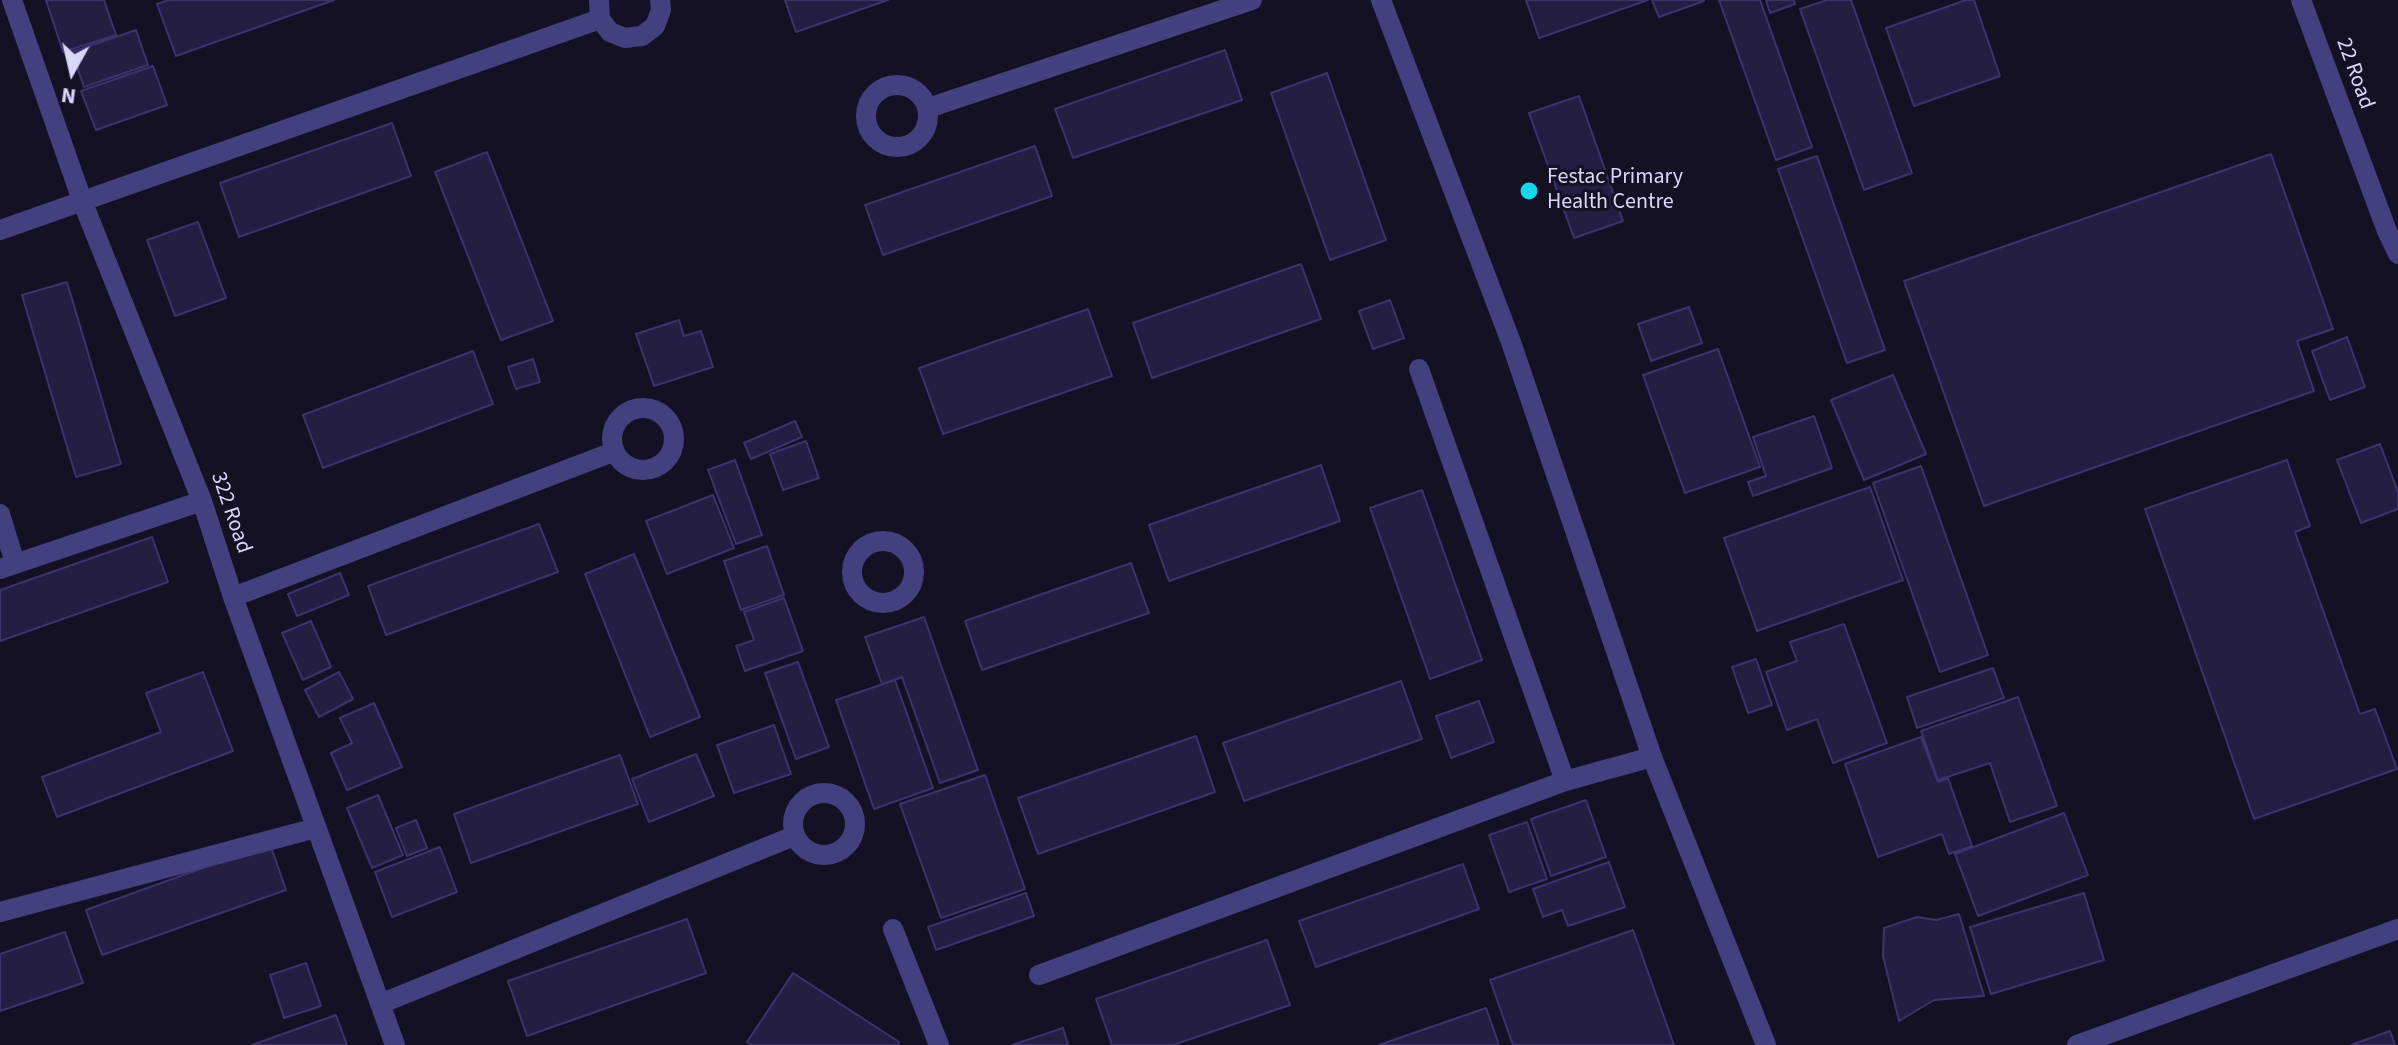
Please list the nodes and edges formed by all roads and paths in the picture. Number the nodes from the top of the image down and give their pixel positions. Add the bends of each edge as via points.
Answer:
1 (12, 0) edge
2 (660, 0) edge
3 (1252, 0) edge
4 (1381, 0) edge
5 (2301, 0) edge
6 (600, 10) edge
7 (928, 108) dead end
8 (83, 203) junction
9 (2392, 229) edge
10 (0, 230) edge
11 (2398, 254) edge
12 (1419, 369) dead end
13 (613, 452) dead end
14 (202, 501) junction
15 (0, 514) edge
16 (7, 566) edge
17 (233, 597) junction
18 (1652, 757) junction
19 (1565, 781) junction
20 (316, 828) junction
21 (794, 836) dead end
22 (0, 912) edge
23 (893, 929) dead end
24 (2398, 929) edge
25 (1039, 975) dead end
26 (380, 1004) junction
27 (395, 1045) edge
28 (939, 1045) edge
29 (1766, 1045) edge
30 (2077, 1045) edge

1 - 8 street, 322 Road
2 - 6 street via 655,26 642,36 625,38 610,32
3 - 7 street
4 - 18 street via 1511,342
5 - 9 street, 22 Road
6 - 8 street
8 - 10 street
8 - 14 street, 322 Road
9 - 11 street, 22 Road
12 - 19 street
13 - 17 street
14 - 16 street
14 - 17 street, 322 Road
15 - 16 street
17 - 20 street, 322 Road
18 - 19 street
18 - 29 street
19 - 25 street
20 - 22 street
20 - 26 street, 322 Road
21 - 26 street
23 - 28 street
24 - 30 street
26 - 27 street, 322 Road

